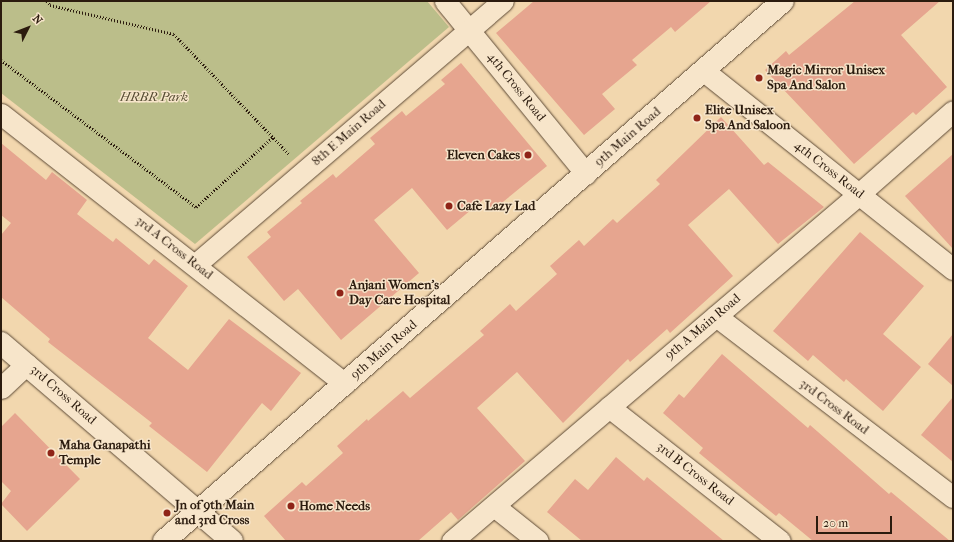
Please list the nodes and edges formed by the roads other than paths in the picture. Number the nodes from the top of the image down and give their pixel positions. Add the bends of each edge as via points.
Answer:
1 (445, 1) edge
2 (503, 1) edge
3 (783, 1) edge
4 (469, 30) junction
5 (704, 71) junction
6 (953, 111) edge
7 (1, 114) edge
8 (586, 174) junction
9 (859, 194) junction
10 (196, 264) junction
11 (953, 269) edge
12 (716, 316) junction
13 (1, 343) edge
14 (27, 364) junction
15 (345, 384) junction
16 (1, 388) edge
17 (609, 407) junction
18 (953, 497) edge
19 (494, 506) junction
20 (198, 513) junction
21 (164, 541) edge
22 (232, 541) edge
23 (452, 541) edge
24 (538, 541) edge
25 (780, 541) edge

1 - 4 street, 4th Cross Road
2 - 4 street, 8th E Main Road
3 - 5 street, 9th Main Road
4 - 8 street, 4th Cross Road
4 - 10 street, 8th E Main Road
5 - 8 street, 9th Main Road
5 - 9 street, 4th Cross Road
6 - 9 street, 9th A Main Road
7 - 10 street, 3rd A Cross Road
8 - 15 street, 9th Main Road
9 - 11 street, 4th Cross Road
9 - 12 street, 9th A Main Road
10 - 15 street, 3rd A Cross Road
12 - 17 street, 9th A Main Road
12 - 18 street, 3rd Cross Road
13 - 14 street, 3rd Cross Road
14 - 16 street
14 - 20 street, 3rd Cross Road
15 - 20 street, 9th Main Road
17 - 19 street, 9th A Main Road
17 - 25 street, 3rd B Cross Road
19 - 23 street, 9th A Main Road
19 - 24 street
20 - 21 street, 9th Main Road
20 - 22 street, 3rd Cross Road

